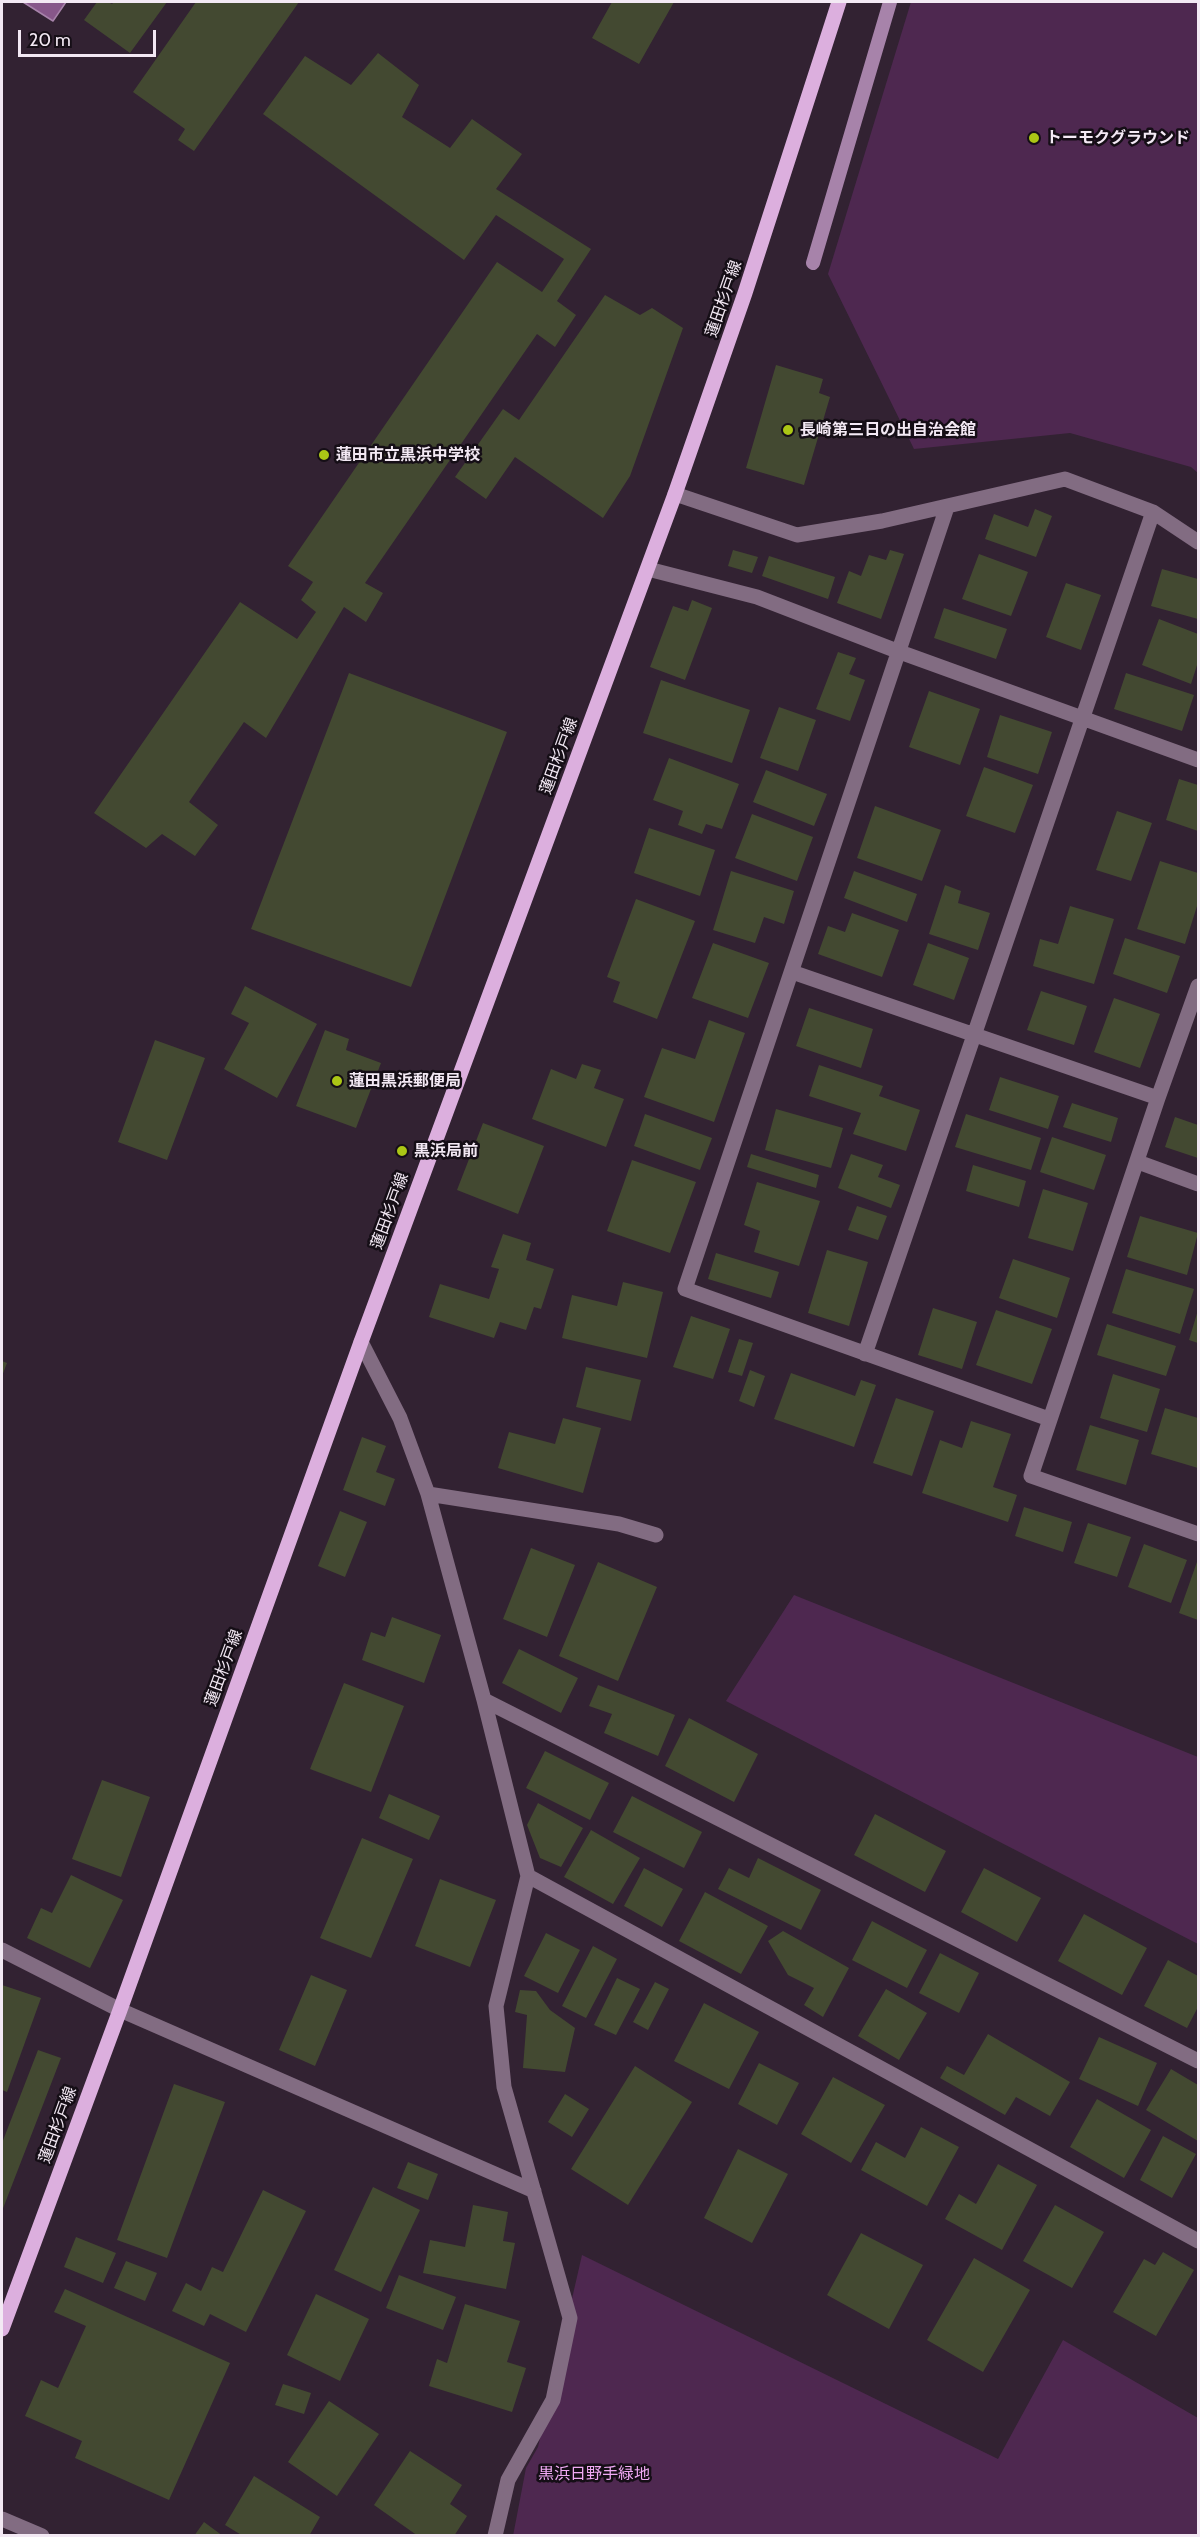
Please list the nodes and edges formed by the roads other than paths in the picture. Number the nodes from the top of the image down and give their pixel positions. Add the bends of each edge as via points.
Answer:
1 (839, 2) edge
2 (675, 494) junction
3 (946, 507) junction
4 (1153, 512) junction
5 (1198, 542) edge
6 (648, 569) junction
7 (897, 651) junction
8 (1081, 719) junction
9 (1198, 760) edge
10 (792, 972) junction
11 (1198, 986) edge
12 (973, 1035) junction
13 (1158, 1098) junction
14 (1138, 1162) junction
15 (1198, 1184) edge
16 (361, 1342) junction
17 (865, 1354) junction
18 (1049, 1419) junction
19 (428, 1494) junction
20 (1198, 1534) edge
21 (656, 1535) dead end
22 (484, 1700) junction
23 (528, 1876) junction
24 (2, 1950) edge
25 (120, 2010) junction
26 (1198, 2061) edge
27 (534, 2191) junction
28 (1198, 2241) edge
29 (2, 2329) edge
30 (2, 2519) edge
31 (42, 2535) edge
32 (495, 2535) edge

1 - 2 main road, 蓮田杉戸線 via 756,261
2 - 3 street via 797,535
2 - 6 main road, 蓮田杉戸線
3 - 4 street via 1065,479
3 - 7 street
4 - 5 street
4 - 8 street
6 - 7 street via 757,597
6 - 16 main road, 蓮田杉戸線
7 - 8 street
7 - 10 street
8 - 9 street
8 - 12 street
10 - 12 street
10 - 17 street via 685,1289
11 - 13 street
12 - 13 street
12 - 17 street
13 - 14 street
14 - 15 street
14 - 18 street
16 - 19 street via 400,1418
16 - 25 main road, 蓮田杉戸線
17 - 18 street
18 - 20 street via 1031,1476
19 - 21 street via 619,1524
19 - 22 street
22 - 23 street
22 - 26 street
23 - 27 street via 496,2006 504,2087
23 - 28 street
24 - 25 street
25 - 27 street
25 - 29 main road, 蓮田杉戸線
27 - 32 street via 570,2318 553,2400 508,2480
30 - 31 street

